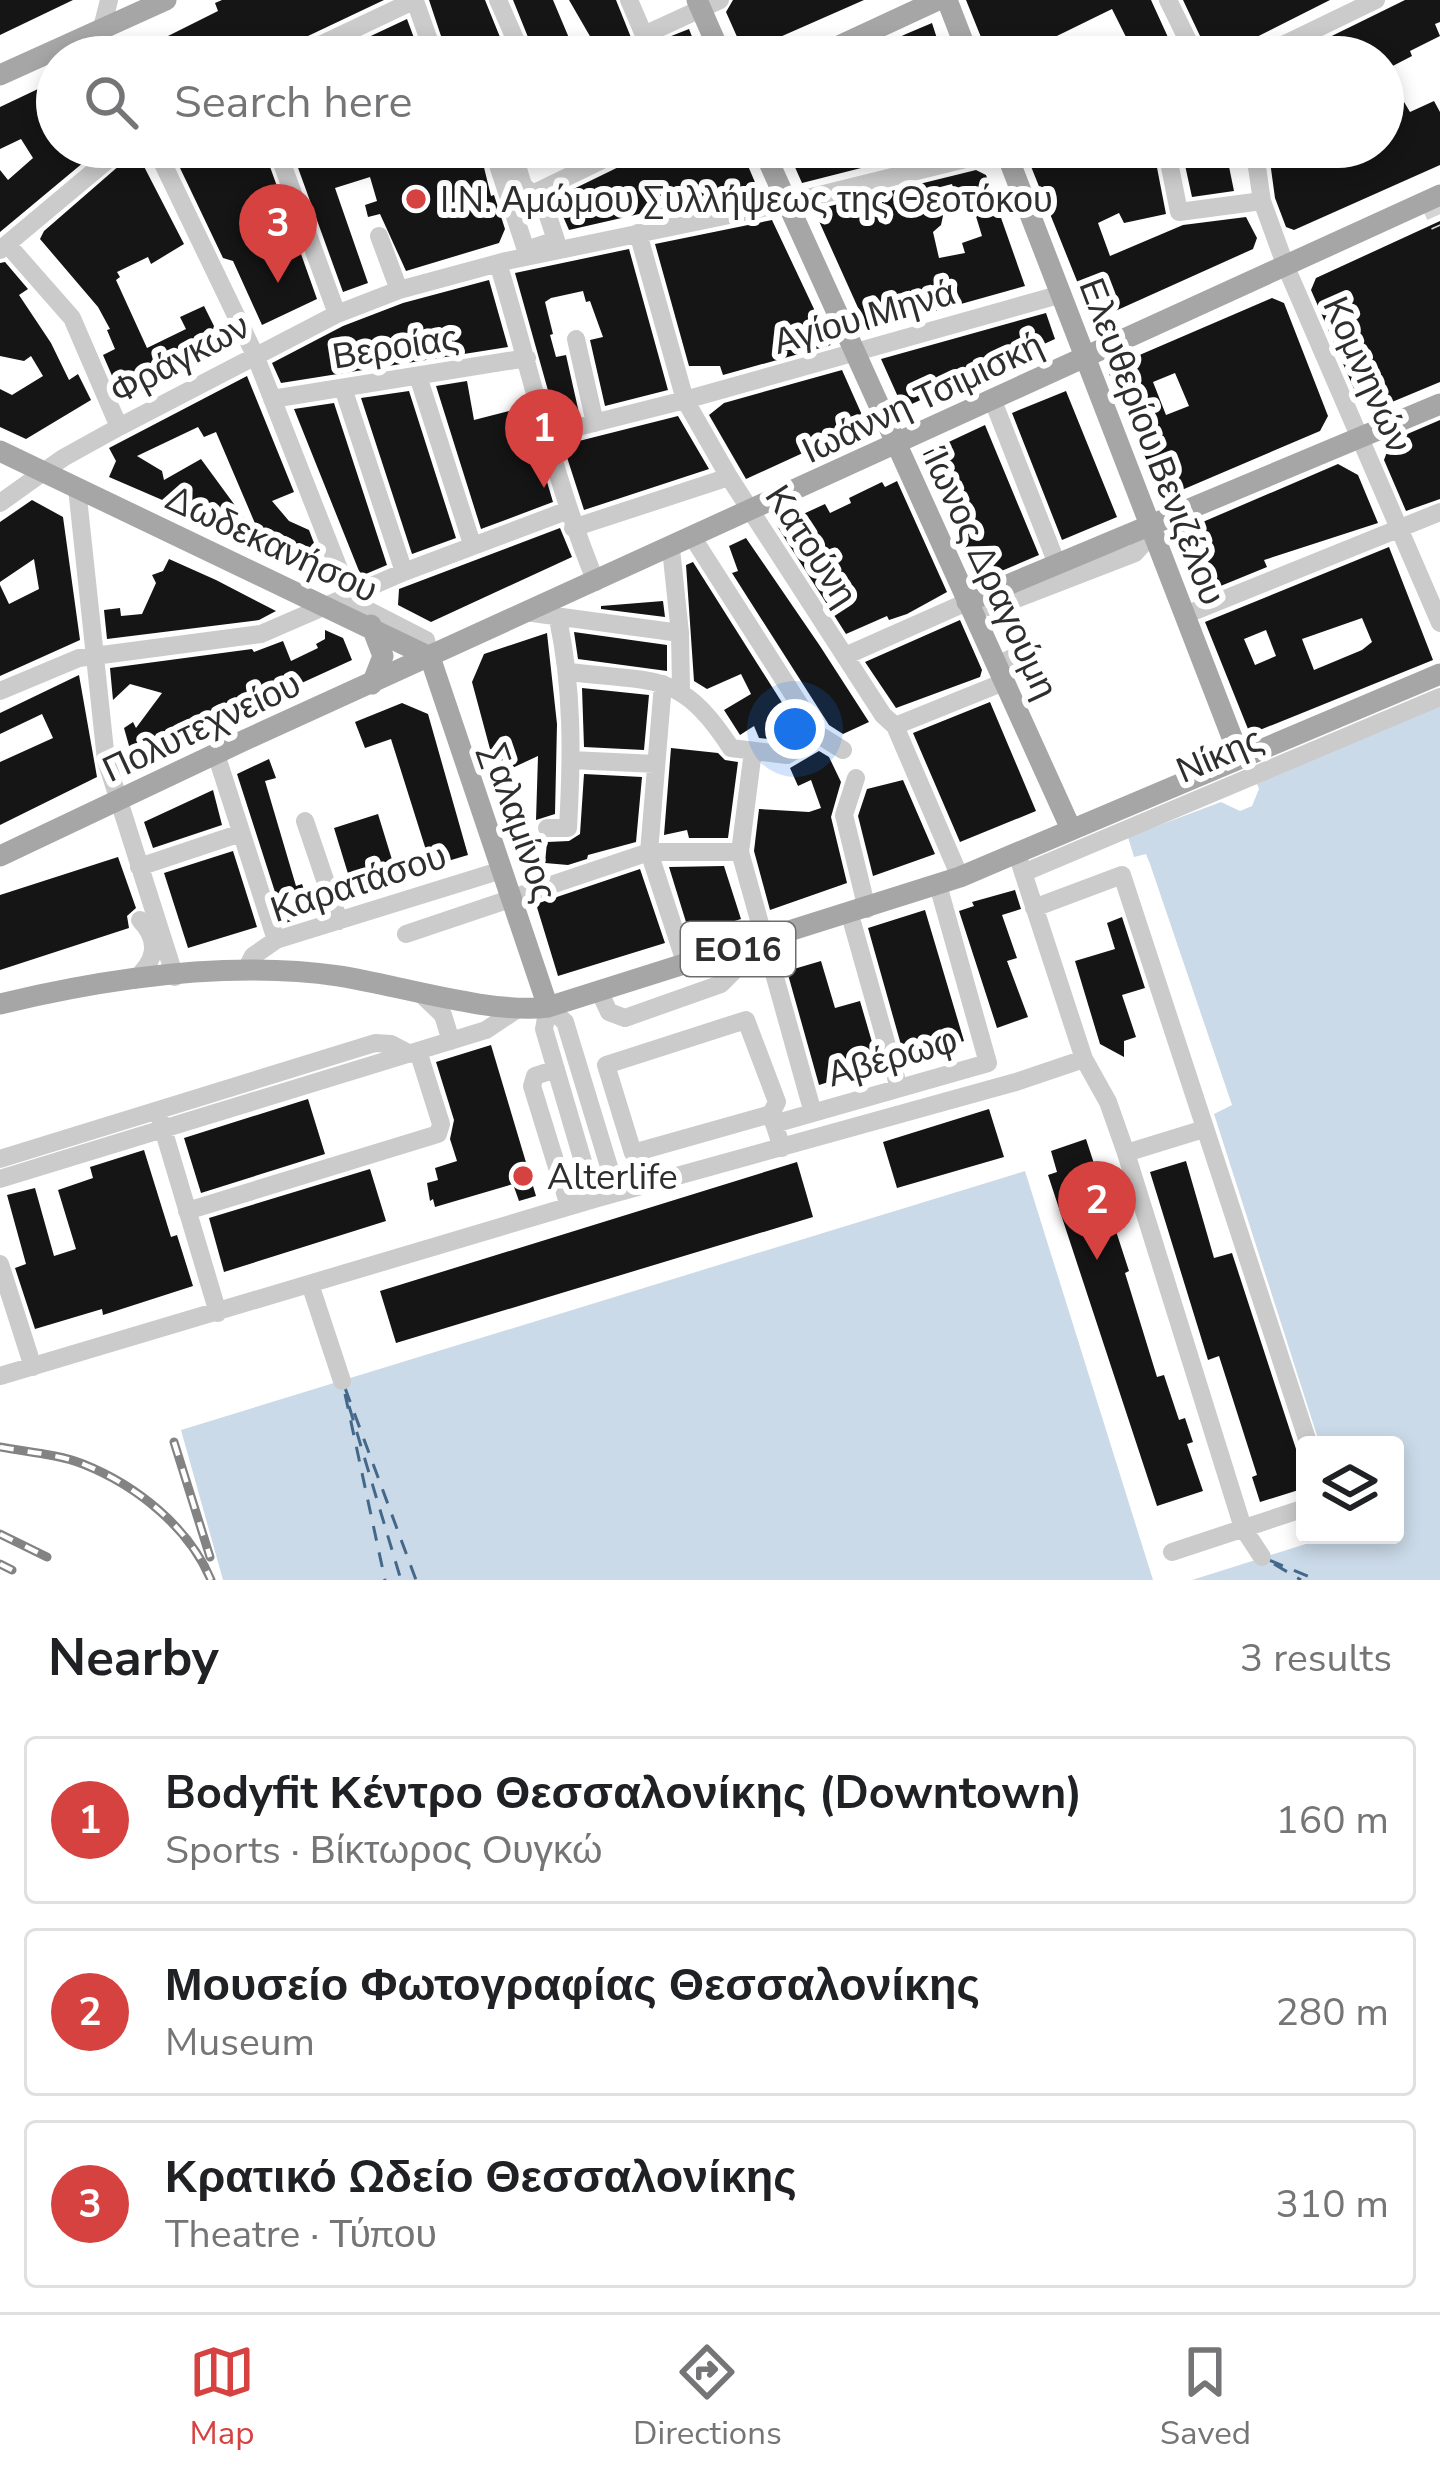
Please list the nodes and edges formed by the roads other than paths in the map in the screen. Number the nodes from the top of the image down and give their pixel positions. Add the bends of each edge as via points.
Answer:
1 (109, 0) edge
2 (415, 0) edge
3 (498, 0) edge
4 (629, 0) edge
5 (942, 0) edge
6 (1168, 0) edge
7 (1376, 0) edge
8 (152, 3) edge
9 (706, 3) edge
10 (100, 32) junction
11 (91, 36) edge
12 (102, 36) edge
13 (339, 36) edge
14 (428, 36) edge
15 (514, 36) edge
16 (716, 36) edge
17 (862, 36) edge
18 (959, 36) edge
19 (1186, 36) edge
20 (1301, 36) edge
21 (36, 60) edge
22 (0, 75) edge
23 (98, 168) edge
24 (165, 168) edge
25 (284, 168) edge
26 (499, 168) edge
27 (518, 168) edge
28 (586, 168) edge
29 (772, 168) edge
30 (928, 168) edge
31 (1015, 168) edge
32 (1170, 168) edge
33 (1257, 168) edge
34 (1440, 195) edge
35 (528, 196) junction
36 (1262, 201) junction
37 (788, 203) junction
38 (638, 233) junction
39 (379, 236) dead end
40 (4, 247) edge
41 (537, 250) junction
42 (497, 263) junction
43 (1286, 267) junction
44 (217, 275) junction
45 (198, 285) dead end
46 (399, 290) junction
47 (1062, 294) junction
48 (337, 314) junction
49 (576, 339) dead end
50 (854, 353) junction
51 (254, 355) junction
52 (1086, 356) junction
53 (527, 358) junction
54 (418, 376) junction
55 (343, 388) junction
56 (272, 398) junction
57 (685, 400) junction
58 (993, 401) junction
59 (1440, 404) edge
60 (595, 423) junction
61 (118, 427) junction
62 (546, 436) junction
63 (1359, 436) junction
64 (896, 446) junction
65 (0, 451) edge
66 (44, 472) junction
67 (729, 477) junction
68 (77, 488) junction
69 (0, 503) edge
70 (751, 512) junction
71 (1440, 512) edge
72 (570, 519) junction
73 (1150, 525) junction
74 (1400, 528) junction
75 (694, 538) junction
76 (472, 544) junction
77 (670, 549) junction
78 (1057, 564) junction
79 (404, 572) junction
80 (596, 582) junction
81 (968, 602) junction
82 (352, 610) junction
83 (526, 613) junction
84 (1185, 615) junction
85 (558, 619) junction
86 (1440, 623) edge
87 (680, 633) junction
88 (1019, 655) dead end
89 (94, 656) junction
90 (844, 656) junction
91 (430, 657) junction
92 (570, 673) junction
93 (1000, 673) junction
94 (1440, 674) edge
95 (372, 684) junction
96 (672, 687) junction
97 (0, 691) edge
98 (1440, 697) edge
99 (895, 726) junction
100 (819, 735) junction
101 (843, 750) dead end
102 (753, 751) junction
103 (216, 754) junction
104 (1240, 758) junction
105 (571, 760) junction
106 (656, 764) junction
107 (856, 778) dead end
108 (121, 811) junction
109 (305, 821) dead end
110 (547, 828) dead end
111 (1071, 830) junction
112 (241, 832) junction
113 (649, 852) junction
114 (740, 852) junction
115 (0, 856) edge
116 (1020, 864) junction
117 (140, 866) junction
118 (502, 870) junction
119 (949, 881) junction
120 (512, 899) junction
121 (1034, 908) junction
122 (859, 912) junction
123 (339, 920) junction
124 (406, 934) dead end
125 (276, 940) junction
126 (764, 941) junction
127 (740, 948) junction
128 (686, 964) junction
129 (244, 971) junction
130 (176, 977) junction
131 (134, 980) junction
132 (416, 990) junction
133 (600, 993) junction
134 (0, 1004) edge
135 (548, 1007) junction
136 (519, 1008) junction
137 (451, 1041) junction
138 (414, 1053) junction
139 (1084, 1058) junction
140 (988, 1063) joint
141 (556, 1069) junction
142 (899, 1088) junction
143 (813, 1113) junction
144 (773, 1119) junction
145 (160, 1120) junction
146 (1204, 1129) junction
147 (782, 1148) junction
148 (1126, 1153) junction
149 (0, 1159) edge
150 (0, 1179) edge
151 (617, 1193) junction
152 (594, 1199) junction
153 (569, 1206) junction
154 (187, 1211) junction
155 (0, 1264) edge
156 (310, 1284) junction
157 (218, 1313) junction
158 (34, 1367) junction
159 (0, 1376) edge
160 (342, 1381) dead end
161 (1306, 1436) edge
162 (1296, 1511) edge
163 (1243, 1528) junction
164 (1172, 1552) dead end
165 (1262, 1557) dead end

1 - 10 street
2 - 13 street
2 - 14 street
3 - 15 street
4 - 9 street via 644,35
5 - 17 main road
5 - 18 main road
6 - 19 street
7 - 20 street
8 - 10 main road
9 - 16 main road
10 - 11 main road
10 - 12 street
21 - 22 main road
23 - 40 street
24 - 44 street
25 - 48 street
26 - 41 street via 526,250
27 - 35 street
28 - 35 street
29 - 37 main road, Ίωνος Δραγούμη
30 - 37 street, Φράγκων
31 - 47 main road, Ελευθερίου Βενιζέλου
32 - 36 street via 1179,212
33 - 36 street, Κομνηνών
34 - 43 main road, Ιωάννη Τσιμισκή
35 - 41 street
36 - 43 street, Κομνηνών
37 - 38 street, Φράγκων
37 - 50 main road, Ίωνος Δραγούμη
38 - 41 street, Φράγκων
38 - 57 street, Κατούνη
39 - 46 street
40 - 61 street via 72,318
41 - 42 street, Φράγκων
42 - 46 street, Φράγκων
42 - 53 street
43 - 52 main road, Ιωάννη Τσιμισκή
43 - 63 street, Κομνηνών
44 - 45 street
44 - 51 street
46 - 48 street, Φράγκων
47 - 50 street, Αγίου Μηνά
47 - 52 main road, Ελευθερίου Βενιζέλου
48 - 51 street, Φράγκων
49 - 60 street
50 - 57 street, Αγίου Μηνά
50 - 64 main road, Ίωνος Δραγούμη
51 - 56 street
51 - 61 street, Φράγκων
52 - 58 main road, Ιωάννη Τσιμισκή
52 - 73 main road, Ελευθερίου Βενιζέλου
53 - 54 street, Βεροίας
53 - 62 street
54 - 55 street, Βεροίας
54 - 76 street
55 - 56 street, Βεροίας
55 - 79 street
56 - 82 street
57 - 60 street, Αγίου Μηνά
57 - 67 street, Κατούνη
58 - 64 main road, Ιωάννη Τσιμισκή
58 - 78 street
59 - 63 main road
60 - 62 street, Αγίου Μηνά
61 - 66 street, Φράγκων
62 - 72 street
63 - 73 main road
63 - 74 street, Κομνηνών
64 - 70 main road, Ιωάννη Τσιμισκή
64 - 81 main road, Ίωνος Δραγούμη
65 - 66 main road, Δωδεκανήσου
66 - 68 main road, Δωδεκανήσου
66 - 69 street, Φράγκων
67 - 70 street, Κατούνη
67 - 72 street
68 - 82 main road, Δωδεκανήσου
68 - 89 street
70 - 75 main road, Ιωάννη Τσιμισκή
70 - 90 street, Κατούνη
71 - 74 street
72 - 76 street
72 - 80 street
73 - 78 main road
73 - 81 street via 1135,553 993,608
73 - 84 main road, Ελευθερίου Βενιζέλου
74 - 84 street
74 - 86 street, Κομνηνών
75 - 77 main road, Ιωάννη Τσιμισκή
75 - 100 street
76 - 79 street
77 - 80 main road, Ιωάννη Τσιμισκή
77 - 87 street
78 - 81 main road
79 - 82 street
80 - 83 main road, Ιωάννη Τσιμισκή
81 - 90 street
81 - 93 main road, Ίωνος Δραγούμη
82 - 89 street via 249,637
82 - 91 main road, Δωδεκανήσου
82 - 95 main road via 383,656
83 - 85 street
83 - 91 main road, Ιωάννη Τσιμισκή
84 - 104 main road, Ελευθερίου Βενιζέλου
85 - 87 street
85 - 92 street
87 - 96 street
88 - 93 street
89 - 97 street
89 - 108 street via 106,760
90 - 99 street, Κατούνη
91 - 95 main road, Πολυτεχνείου
91 - 118 main road, Σαλαμίνος
92 - 96 street
92 - 105 street
93 - 99 street
93 - 111 main road, Ίωνος Δραγούμη
94 - 104 main road, Νίκης / ΕΟ16
95 - 103 main road, Πολυτεχνείου
96 - 102 street via 706,711 731,748
96 - 106 street
98 - 116 street, Νίκης
99 - 119 street, Κατούνη
100 - 101 street
100 - 102 street via 787,754
102 - 114 street
103 - 108 main road, Πολυτεχνείου
103 - 112 street
104 - 111 main road, Νίκης / ΕΟ16
105 - 106 street
105 - 110 street via 568,828
106 - 113 street
107 - 122 street via 844,815
108 - 115 main road, Πολυτεχνείου
108 - 117 street
108 - 131 street via 118,833 154,951
109 - 123 street
111 - 116 main road, ΕΟ16
112 - 117 street
112 - 125 street
113 - 114 street
113 - 120 street
113 - 128 street
114 - 126 street
116 - 119 main road, ΕΟ16
116 - 121 street
117 - 130 street
118 - 120 main road, Σαλαμίνος
118 - 123 street, Καρατάσου
119 - 122 main road, ΕΟ16
119 - 140 street, Κατούνη
120 - 124 street
120 - 135 main road, Σαλαμίνος
121 - 139 street
121 - 146 street via 1122,875
122 - 126 main road, ΕΟ16
122 - 142 street
123 - 125 street, Καρατάσου
125 - 129 street, Καρατάσου
126 - 127 main road, ΕΟ16
126 - 143 street
127 - 128 main road, ΕΟ16
127 - 133 street via 722,984 625,1018 610,1012
128 - 133 main road, ΕΟ16
129 - 130 main road, ΕΟ16
129 - 132 main road, ΕΟ16
130 - 131 main road, ΕΟ16
131 - 134 main road, ΕΟ16
132 - 136 main road, ΕΟ16
132 - 137 street via 446,1019
133 - 135 main road, ΕΟ16
135 - 136 main road, ΕΟ16
135 - 141 street via 544,1029
135 - 151 street via 565,1022
136 - 137 street via 496,1026
137 - 138 street
138 - 145 street
138 - 154 street via 438,1134
139 - 147 street
139 - 148 street
140 - 142 street, Αβέρωφ
141 - 152 street
141 - 153 street via 535,1076 532,1086
142 - 143 street, Αβέρωφ
143 - 144 street, Αβέρωφ
144 - 144 street, Αβέρωφ via 777,1102 746,1020 606,1065 633,1153
144 - 147 street
145 - 149 street
145 - 150 street
145 - 154 street
146 - 148 street
146 - 161 street
147 - 151 street
148 - 163 street
151 - 152 street
152 - 153 street
153 - 156 street
154 - 157 street
155 - 158 street
156 - 157 street
156 - 160 street
157 - 158 street
158 - 159 street
162 - 163 street
163 - 164 street
163 - 165 street

